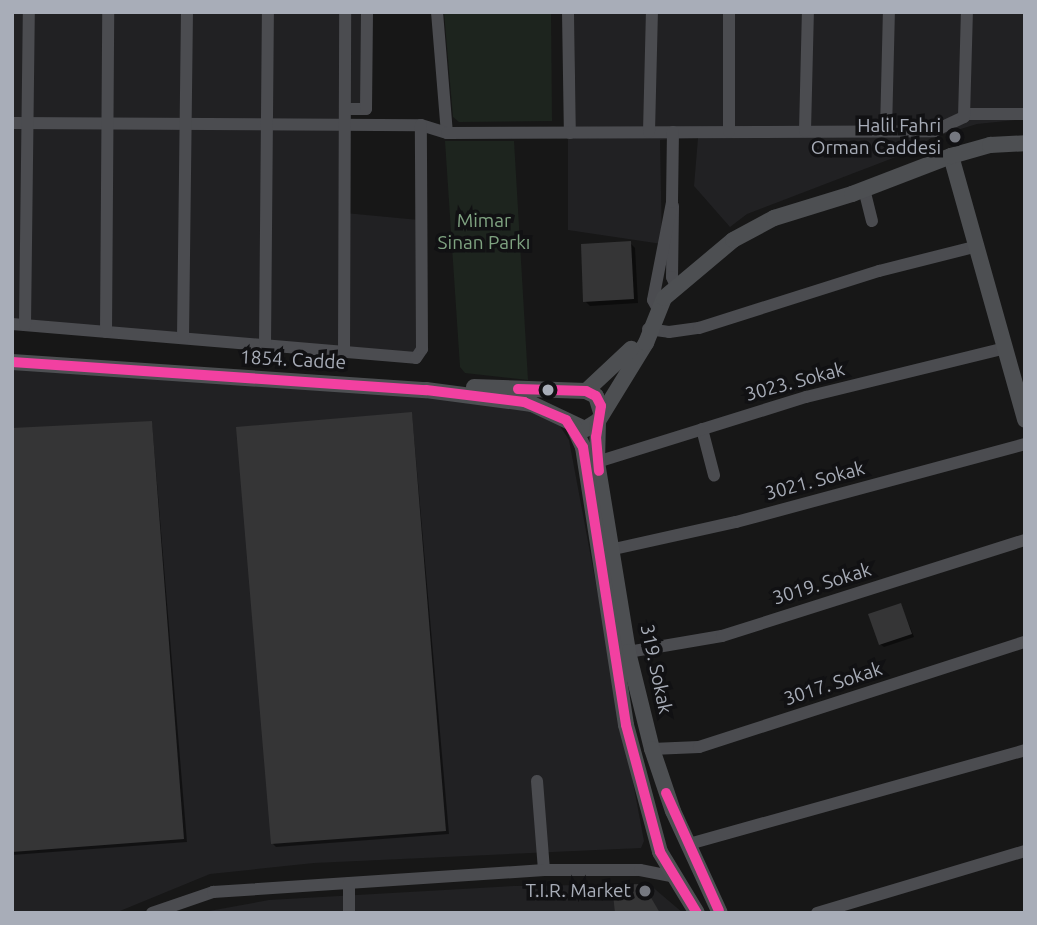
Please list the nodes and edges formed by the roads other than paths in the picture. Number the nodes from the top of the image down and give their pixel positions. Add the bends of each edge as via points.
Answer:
1 (29, 12) edge
2 (108, 12) edge
3 (187, 12) edge
4 (268, 12) edge
5 (345, 12) edge
6 (367, 12) edge
7 (437, 12) edge
8 (568, 12) edge
9 (652, 12) edge
10 (729, 12) edge
11 (808, 12) edge
12 (889, 12) edge
13 (967, 12) edge
14 (345, 109) junction
15 (965, 114) junction
16 (1025, 114) edge
17 (12, 123) edge
18 (30, 123) junction
19 (108, 124) junction
20 (186, 124) junction
21 (266, 124) junction
22 (344, 125) junction
23 (421, 125) junction
24 (806, 131) junction
25 (886, 131) junction
26 (649, 132) junction
27 (673, 132) junction
28 (729, 132) junction
29 (447, 133) junction
30 (570, 133) junction
31 (1025, 143) edge
32 (951, 156) junction
33 (864, 190) junction
34 (872, 221) dead end
35 (978, 246) junction
36 (668, 255) junction
37 (676, 286) junction
38 (658, 309) junction
39 (19, 324) edge
40 (648, 329) junction
41 (106, 332) junction
42 (183, 338) junction
43 (265, 345) junction
44 (1005, 348) junction
45 (344, 352) junction
46 (12, 362) edge
47 (426, 390) junction
48 (580, 392) junction
49 (1023, 410) edge
50 (599, 417) junction
51 (570, 424) junction
52 (702, 429) junction
53 (1025, 443) edge
54 (597, 462) junction
55 (714, 475) dead end
56 (1025, 540) edge
57 (614, 549) junction
58 (1025, 642) edge
59 (628, 652) junction
60 (652, 750) junction
61 (1025, 750) edge
62 (537, 781) dead end
63 (689, 844) junction
64 (1025, 851) edge
65 (660, 852) junction
66 (699, 863) junction
67 (544, 870) junction
68 (640, 870) junction
69 (672, 876) junction
70 (349, 883) junction
71 (152, 913) edge
72 (349, 913) edge
73 (698, 913) edge
74 (720, 913) edge
75 (817, 913) edge

1 - 18 street
2 - 19 street
3 - 20 street
4 - 21 street
5 - 14 street
6 - 14 street via 366,109
7 - 29 street
8 - 30 street
9 - 26 street
10 - 28 street
11 - 24 street
12 - 25 street
13 - 15 street
14 - 22 street
15 - 16 street
15 - 25 street via 960,122 942,129
17 - 18 street
18 - 19 street
18 - 39 street
19 - 20 street
19 - 41 street
20 - 21 street
20 - 42 street
21 - 22 street
21 - 43 street
22 - 23 street
22 - 45 street
23 - 29 street
23 - 45 street via 420,355 407,360
24 - 25 street
24 - 28 street
26 - 27 street
26 - 30 street
27 - 28 street
27 - 36 street
29 - 30 street
31 - 32 main road via 990,145
32 - 33 main road
32 - 35 main road
33 - 34 street
33 - 37 main road via 761,223 711,255
35 - 40 street via 878,271 699,328
35 - 44 main road
36 - 37 street
36 - 38 street via 653,300
37 - 38 main road
38 - 40 main road
39 - 41 street
40 - 48 main road via 618,366
40 - 50 main road via 646,343
41 - 42 street
42 - 43 street
43 - 45 street
44 - 49 main road
44 - 52 street, 3023. Sokak
46 - 47 main road, 1854. Cadde
47 - 48 main road via 500,387
47 - 51 main road, 1854. Cadde via 532,404
48 - 50 main road via 599,401
48 - 51 main road via 563,408
50 - 51 main road via 585,429
50 - 54 main road, 319. Sokak
51 - 65 main road, 319. Sokak via 583,446 626,725
52 - 54 street, 3023. Sokak
52 - 55 street
53 - 57 street, 3021. Sokak via 736,522
54 - 57 main road, 319. Sokak
56 - 59 street, 3019. Sokak via 722,635
57 - 59 main road, 319. Sokak
58 - 60 street, 3017. Sokak via 699,747
59 - 60 main road, 319. Sokak
60 - 63 main road, 319. Sokak
61 - 63 street
62 - 67 street
63 - 65 main road via 674,843
63 - 66 main road, 319. Sokak
64 - 75 street
65 - 68 street
65 - 69 main road, 319. Sokak
66 - 69 main road via 691,874
66 - 74 main road, 319. Sokak
67 - 68 street
67 - 70 street
68 - 69 street
69 - 73 main road, 319. Sokak
70 - 71 street via 213,892
70 - 72 street

